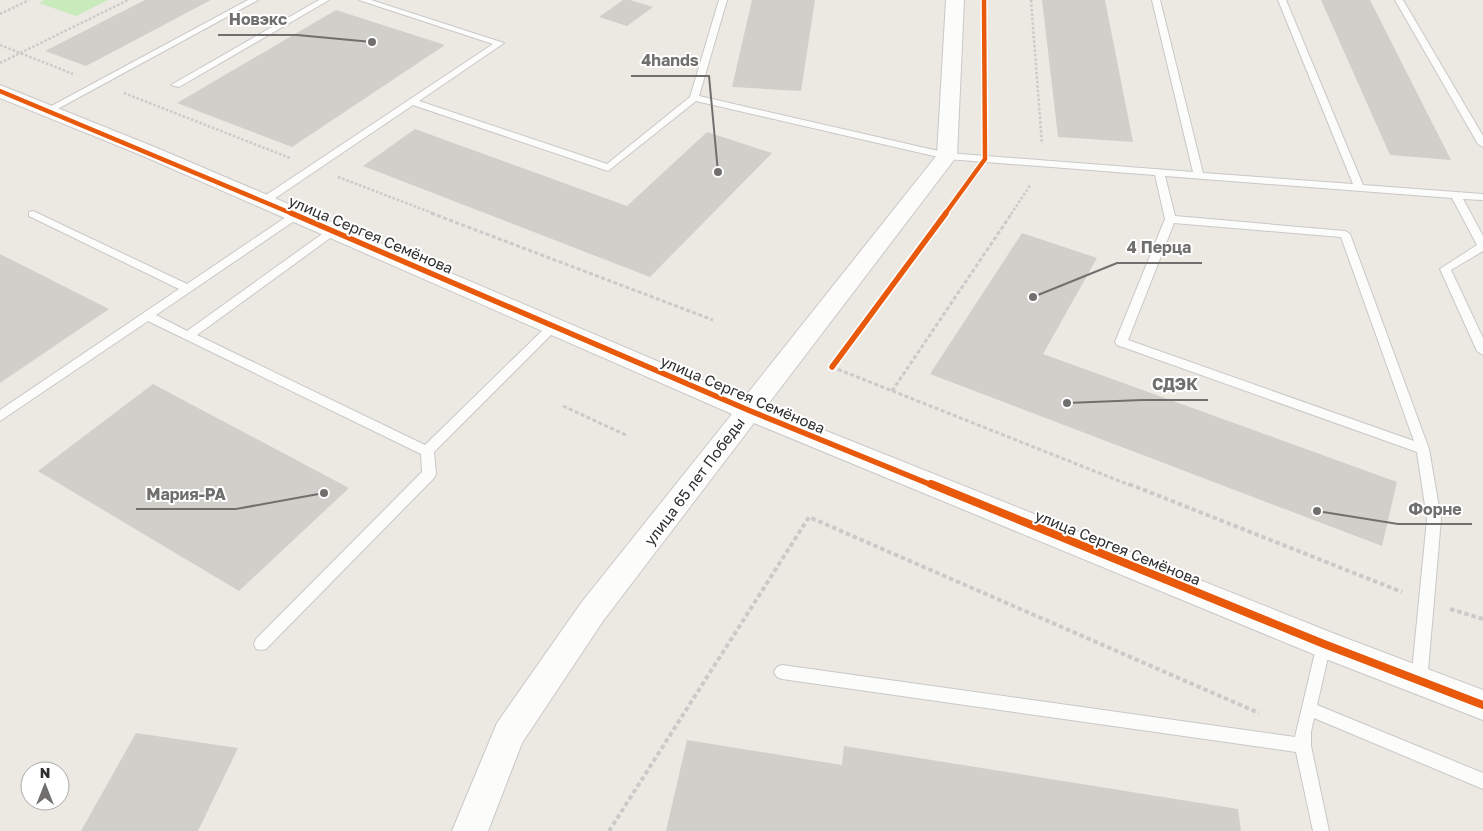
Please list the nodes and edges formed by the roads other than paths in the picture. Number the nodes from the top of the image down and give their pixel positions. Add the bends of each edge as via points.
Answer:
1 (254, 0) edge
2 (326, 0) edge
3 (363, 0) edge
4 (722, 0) edge
5 (955, 0) edge
6 (1156, 0) edge
7 (1282, 0) edge
8 (1400, 0) edge
9 (176, 85) dead end
10 (0, 91) edge
11 (694, 98) junction
12 (412, 102) junction
13 (50, 110) junction
14 (1483, 144) edge
15 (947, 156) junction
16 (1159, 173) junction
17 (1199, 176) junction
18 (1359, 188) junction
19 (1456, 196) junction
20 (1483, 197) edge
21 (264, 201) junction
22 (33, 214) dead end
23 (296, 215) junction
24 (1170, 219) junction
25 (333, 231) junction
26 (188, 289) junction
27 (148, 316) junction
28 (553, 327) junction
29 (188, 336) junction
30 (1483, 351) edge
31 (748, 410) junction
32 (0, 416) edge
33 (1423, 449) junction
34 (427, 451) junction
35 (261, 644) dead end
36 (1324, 644) junction
37 (782, 672) dead end
38 (1420, 682) junction
39 (1483, 705) edge
40 (1309, 709) junction
41 (1303, 739) junction
42 (1483, 781) edge
43 (470, 831) edge
44 (1321, 831) edge

1 - 13 lane
2 - 9 lane
3 - 12 lane via 500,43
4 - 11 lane
5 - 15 street
6 - 17 lane
7 - 18 lane
8 - 14 lane
10 - 13 street, улица Сергея Семёнова
11 - 12 lane via 608,168
11 - 15 lane
12 - 21 lane
13 - 21 street, улица Сергея Семёнова
15 - 16 lane
15 - 31 street, улица 65 лет Победы
16 - 17 lane
16 - 24 lane
17 - 18 lane
18 - 19 lane
19 - 20 lane
19 - 30 lane via 1483,246 1445,269
21 - 23 street, улица Сергея Семёнова
22 - 26 lane
23 - 25 street, улица Сергея Семёнова
23 - 26 lane
24 - 33 lane via 1345,234
24 - 33 lane via 1121,342
25 - 28 street, улица Сергея Семёнова
25 - 29 lane
26 - 27 lane
27 - 29 lane
27 - 32 lane
28 - 31 street, улица Сергея Семёнова
28 - 34 lane
29 - 34 lane
31 - 36 street, улица Сергея Семёнова
31 - 43 street, улица 65 лет Победы via 592,612 509,734
33 - 38 lane via 1434,519
34 - 35 lane via 429,474
36 - 38 street, улица Сергея Семёнова
36 - 40 lane
37 - 41 lane
38 - 39 street, улица Сергея Семёнова
40 - 41 lane
40 - 42 lane
41 - 44 lane

